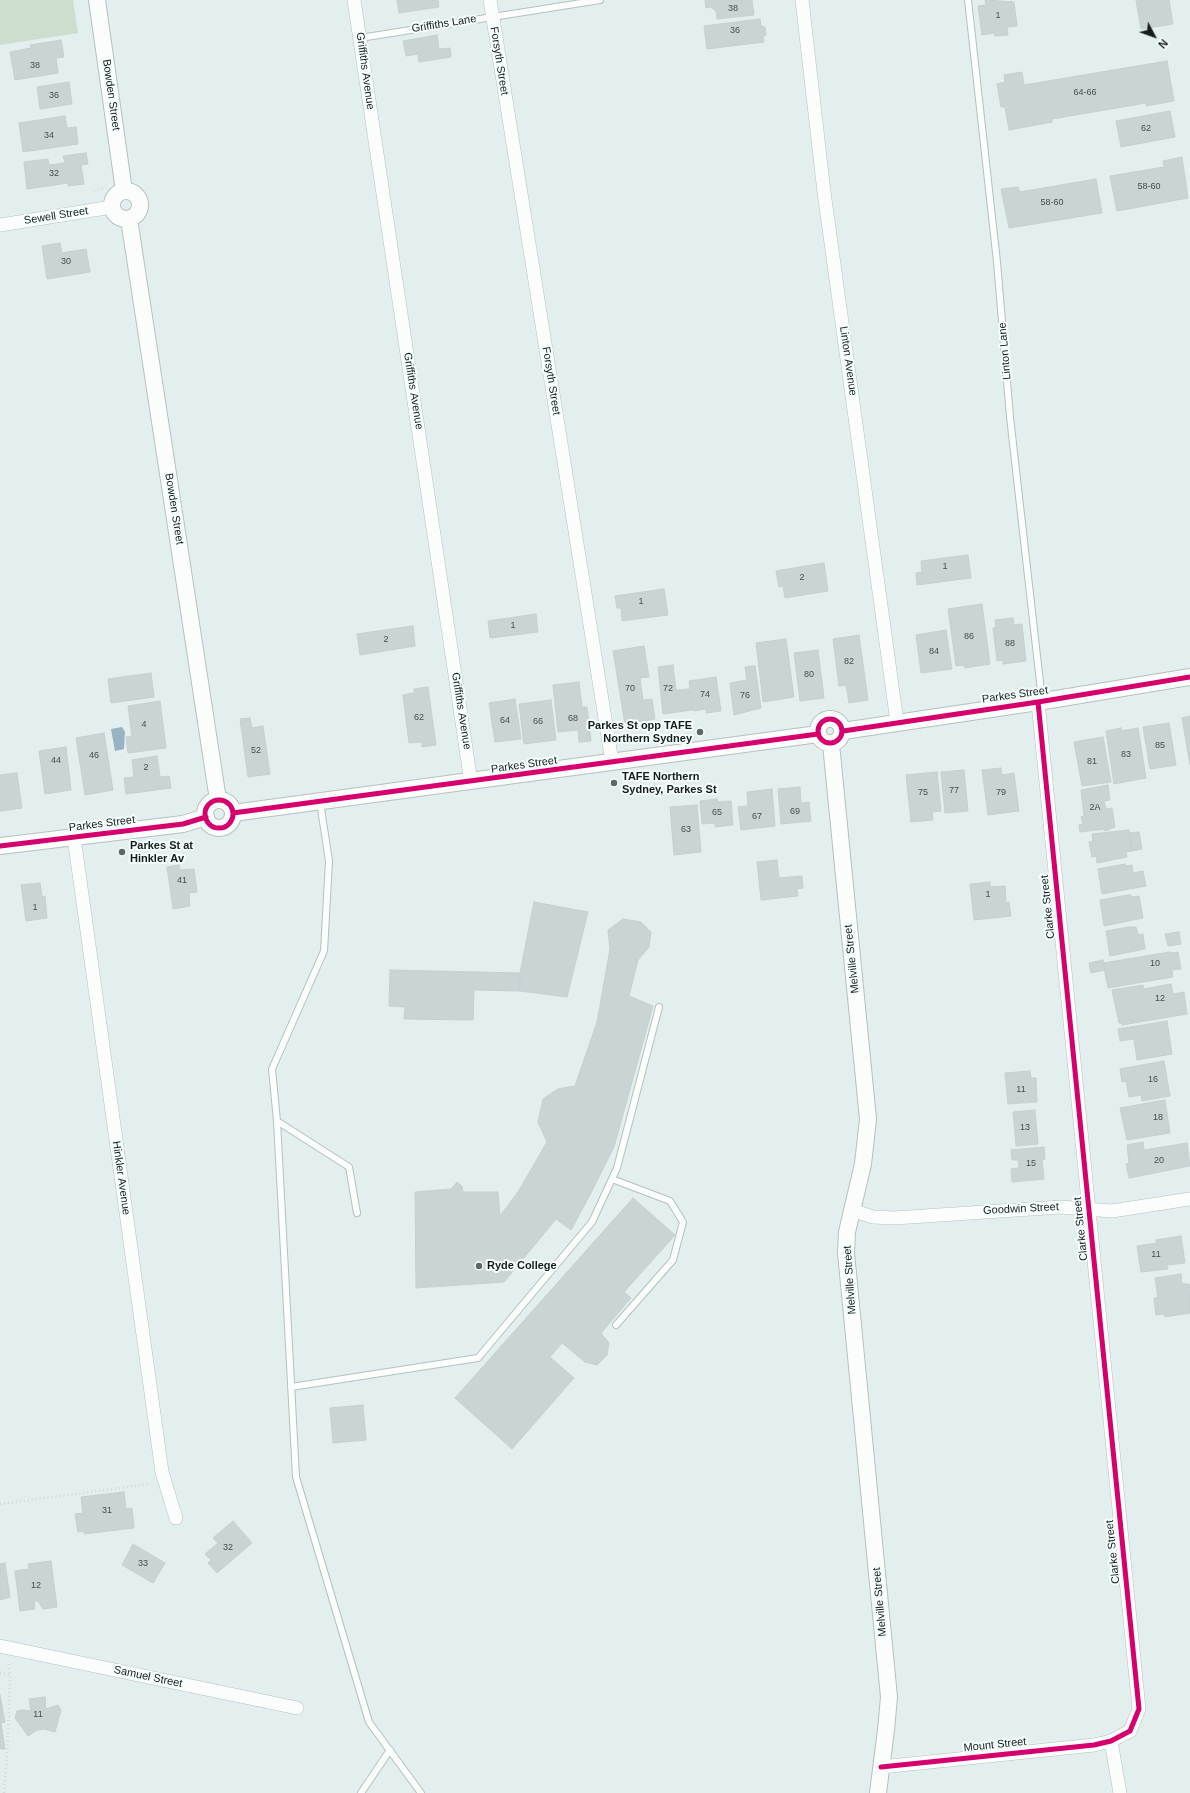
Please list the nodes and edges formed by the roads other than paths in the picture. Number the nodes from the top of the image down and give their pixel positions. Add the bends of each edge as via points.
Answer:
1 (97, 0) edge
2 (354, 0) edge
3 (490, 0) edge
4 (600, 0) edge
5 (802, 0) edge
6 (968, 0) edge
7 (492, 16) junction
8 (360, 38) junction
9 (124, 191) junction
10 (112, 207) junction
11 (129, 219) junction
12 (0, 226) edge
13 (1190, 677) edge
14 (1040, 702) junction
15 (897, 722) junction
16 (843, 731) junction
17 (818, 734) junction
18 (831, 744) junction
19 (612, 762) junction
20 (472, 782) junction
21 (218, 800) junction
22 (320, 802) junction
23 (233, 813) junction
24 (206, 817) junction
25 (74, 837) junction
26 (0, 846) edge
27 (659, 1007) dead end
28 (277, 1121) junction
29 (612, 1179) junction
30 (1190, 1199) edge
31 (1089, 1209) junction
32 (851, 1210) junction
33 (357, 1213) dead end
34 (616, 1325) dead end
35 (291, 1387) junction
36 (176, 1518) dead end
37 (0, 1646) edge
38 (297, 1708) dead end
39 (1111, 1741) junction
40 (390, 1750) junction
41 (881, 1768) junction
42 (361, 1793) edge
43 (422, 1793) edge
44 (878, 1793) edge
45 (1120, 1793) edge

1 - 9 street, Bowden Street
2 - 8 street, Griffiths Avenue
3 - 7 street, Forsyth Street
4 - 7 lane, Griffiths Lane
5 - 15 street, Linton Avenue via 824,192
6 - 14 lane, Linton Lane
7 - 8 lane, Griffiths Lane
7 - 19 street, Forsyth Street
8 - 20 street, Griffiths Avenue
9 - 10 street via 115,196
9 - 11 street via 134,193 140,202 138,212
10 - 11 street via 118,216
10 - 12 street, Sewell Street
11 - 21 street, Bowden Street
13 - 14 street, Parkes Street
14 - 15 street, Parkes Street
14 - 31 street, Clarke Street
15 - 16 street, Parkes Street
16 - 17 street via 840,724 829,719 819,726
16 - 18 street via 841,738
17 - 18 street via 821,740
17 - 19 street, Parkes Street
18 - 32 street, Melville Street via 868,1119 863,1164
19 - 20 street, Parkes Street
20 - 22 street, Parkes Street
21 - 23 street via 226,802
21 - 24 street via 210,804
22 - 23 street, Parkes Street
22 - 28 lane via 329,861 324,951 272,1069
23 - 24 street via 231,821 221,827 210,824
24 - 25 street, Parkes Street via 183,824
25 - 26 street, Parkes Street
25 - 36 street, Hinkler Avenue via 162,1472
27 - 29 lane
28 - 33 lane via 349,1167
28 - 35 lane
29 - 34 lane via 670,1201 682,1222 673,1260
29 - 35 lane via 592,1222 478,1358
30 - 31 street, Goodwin Street via 1112,1211
31 - 32 street, Goodwin Street via 1061,1207 894,1218 873,1217
31 - 39 street, Clarke Street via 1139,1709 1130,1731
32 - 41 street, Melville Street via 846,1253 889,1697
35 - 40 lane via 296,1477 369,1722
37 - 38 street, Samuel Street
39 - 41 street, Mount Street via 1086,1746
39 - 45 street
40 - 42 lane
40 - 43 lane
41 - 44 street, Melville Street

